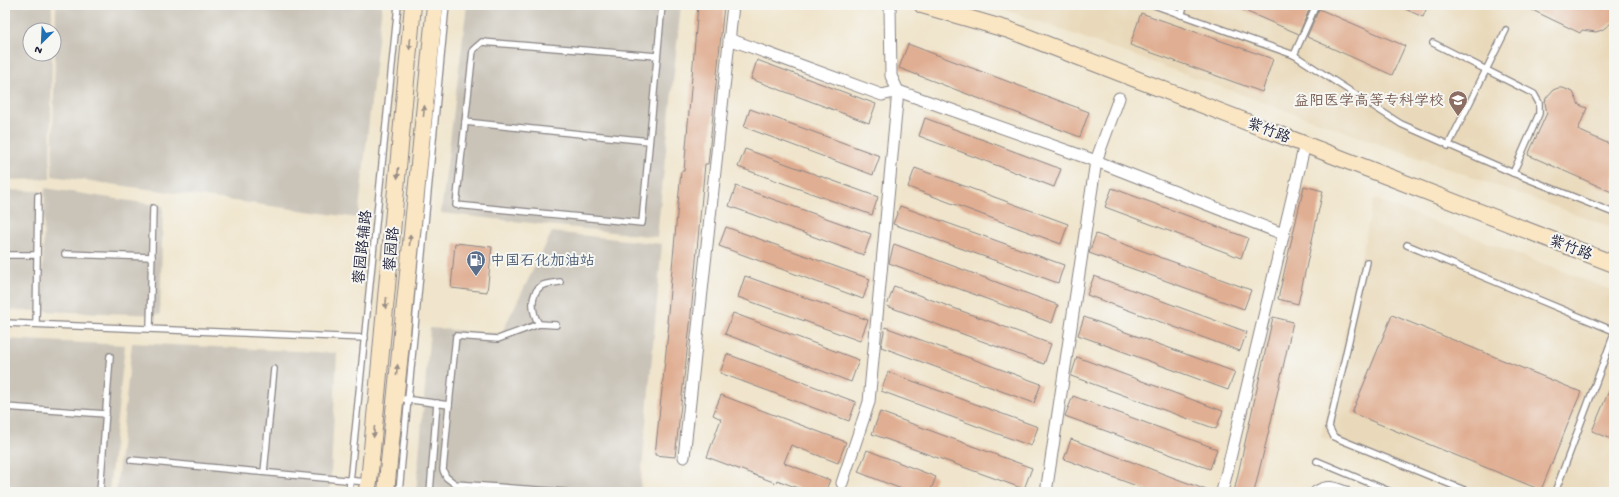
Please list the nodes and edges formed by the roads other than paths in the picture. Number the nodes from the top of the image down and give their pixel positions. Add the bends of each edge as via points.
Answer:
1 (398, 5) edge
2 (413, 5) edge
3 (435, 5) edge
4 (446, 5) edge
5 (662, 5) edge
6 (733, 5) edge
7 (890, 5) edge
8 (922, 5) edge
9 (1154, 5) edge
10 (1185, 5) edge
11 (1316, 5) edge
12 (1180, 15) junction
13 (1506, 30) dead end
14 (729, 39) junction
15 (1433, 43) dead end
16 (1294, 55) junction
17 (657, 56) junction
18 (1486, 70) junction
19 (898, 91) junction
20 (1118, 98) dead end
21 (465, 122) junction
22 (649, 141) junction
23 (1305, 144) junction
24 (1448, 146) junction
25 (1096, 161) junction
26 (1512, 173) junction
27 (38, 196) dead end
28 (153, 208) dead end
29 (1614, 212) edge
30 (1283, 234) junction
31 (1407, 245) dead end
32 (66, 254) dead end
33 (5, 255) edge
34 (37, 255) junction
35 (152, 256) junction
36 (1367, 262) dead end
37 (1614, 264) edge
38 (560, 282) dead end
39 (5, 322) edge
40 (36, 324) junction
41 (539, 324) junction
42 (556, 325) dead end
43 (150, 328) junction
44 (1614, 331) edge
45 (1614, 334) edge
46 (365, 338) junction
47 (110, 356) dead end
48 (274, 369) dead end
49 (401, 398) junction
50 (437, 403) junction
51 (449, 405) junction
52 (5, 407) edge
53 (106, 414) junction
54 (684, 457) dead end
55 (131, 460) dead end
56 (1317, 461) dead end
57 (264, 472) junction
58 (350, 479) junction
59 (842, 483) dead end
60 (1047, 486) dead end
61 (368, 487) edge
62 (100, 492) edge
63 (349, 492) edge
64 (386, 492) edge
65 (399, 492) edge
66 (430, 492) edge
67 (565, 492) edge
68 (1222, 492) edge
69 (1316, 492) edge
70 (1345, 492) edge
71 (1392, 492) edge
72 (1469, 492) edge
73 (1555, 492) edge

1 - 46 lane, 蓉园路辅路
2 -> 61 street, 蓉园路
49 -> 3 street, 蓉园路
4 - 49 lane
5 - 17 lane
6 - 14 street
7 - 19 street via 891,76
8 - 23 street, 紫竹路 via 1008,30
9 - 12 lane
10 - 12 lane
11 - 16 lane
12 - 16 lane
13 - 18 lane
14 - 19 street via 882,95
14 - 54 street
15 - 18 lane
16 - 24 lane via 1401,124
17 - 21 lane via 482,42 473,50
17 - 22 lane
18 - 24 lane
18 - 26 lane via 1534,94 1539,103 1539,114
19 - 25 street
19 - 59 street via 869,402
20 - 25 street
21 - 22 lane
21 - 22 lane via 456,205 464,206 642,223
23 - 30 street
23 - 37 street, 紫竹路
24 - 26 lane
25 - 30 street
25 - 60 street
26 - 29 lane
27 - 34 lane
28 - 35 lane
30 - 68 street
31 - 44 lane
32 - 35 lane
33 - 34 lane
34 - 40 lane
35 - 43 lane
36 - 72 lane via 1329,427 1334,437
38 - 41 lane via 543,285 536,292 532,305
39 - 40 lane
40 - 43 lane
41 - 42 lane
41 - 51 lane via 498,339 456,336
43 - 46 lane
45 - 73 lane
46 - 58 lane, 蓉园路辅路
47 - 53 lane
48 - 57 lane
49 - 50 lane
49 - 64 street, 蓉园路
49 - 65 lane
50 - 51 lane
50 - 66 lane
51 - 67 lane via 443,470 446,477 456,484
52 - 53 lane
53 - 62 lane
55 - 57 lane
56 - 71 lane
57 - 58 lane
58 - 61 lane
58 - 63 lane, 蓉园路辅路
69 - 70 street via 1333,487

